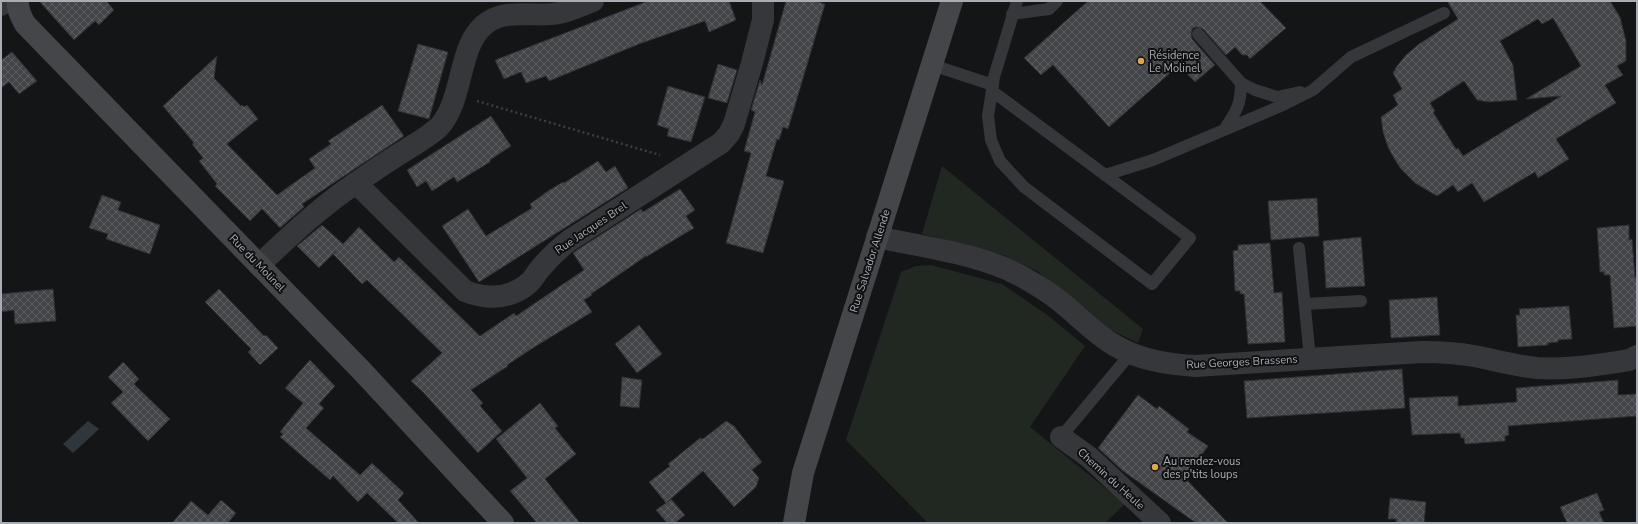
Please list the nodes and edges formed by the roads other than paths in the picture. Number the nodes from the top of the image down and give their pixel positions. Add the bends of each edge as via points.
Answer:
1 (8, 1) edge
2 (18, 1) edge
3 (593, 1) edge
4 (763, 1) edge
5 (952, 1) edge
6 (1017, 1) edge
7 (1057, 1) edge
8 (1, 5) edge
9 (1444, 13) dead end
10 (1012, 14) junction
11 (1198, 34) dead end
12 (932, 65) junction
13 (1241, 83) junction
14 (992, 88) junction
15 (1313, 90) junction
16 (1224, 130) junction
17 (1105, 175) junction
18 (356, 183) junction
19 (877, 237) junction
20 (1299, 248) dead end
21 (259, 265) junction
22 (1360, 301) dead end
23 (1305, 304) junction
24 (1131, 353) junction
25 (1310, 358) junction
26 (1634, 362) edge
27 (1061, 437) joint
28 (503, 523) edge
29 (794, 523) edge
30 (1160, 523) edge

1 - 8 street
2 - 21 street, Rue du Molinel via 20,15 25,24
3 - 18 street via 560,13 514,13 488,21 471,41 456,94 448,114 439,127
4 - 18 street, Rue Jacques Brel via 763,20 729,134 721,143 558,248 530,282 507,296 478,297 465,291
5 - 12 street, Rue Salvador Allende
6 - 10 lane
7 - 10 lane via 1049,9
9 - 15 lane via 1351,57
10 - 14 lane
11 - 13 lane
12 - 14 lane
12 - 19 street, Rue Salvador Allende
13 - 15 lane via 1277,97
13 - 16 lane via 1238,109
14 - 17 lane
14 - 17 lane via 988,116 991,140 1000,161 1024,187 1152,284 1190,238
15 - 16 lane
16 - 17 lane via 1153,160
18 - 21 street via 310,217
19 - 24 street, Rue Georges Brassens via 976,259 1020,275 1057,299 1093,331
19 - 29 street, Rue Salvador Allende via 802,473
20 - 23 lane
21 - 28 street, Rue du Molinel
22 - 23 lane
23 - 25 lane
24 - 25 street, Rue Georges Brassens via 1148,360 1195,366
24 - 27 lane
25 - 26 street, Rue Georges Brassens via 1449,352 1538,368 1571,368
27 - 30 street, Chemin du Heule via 1089,458

